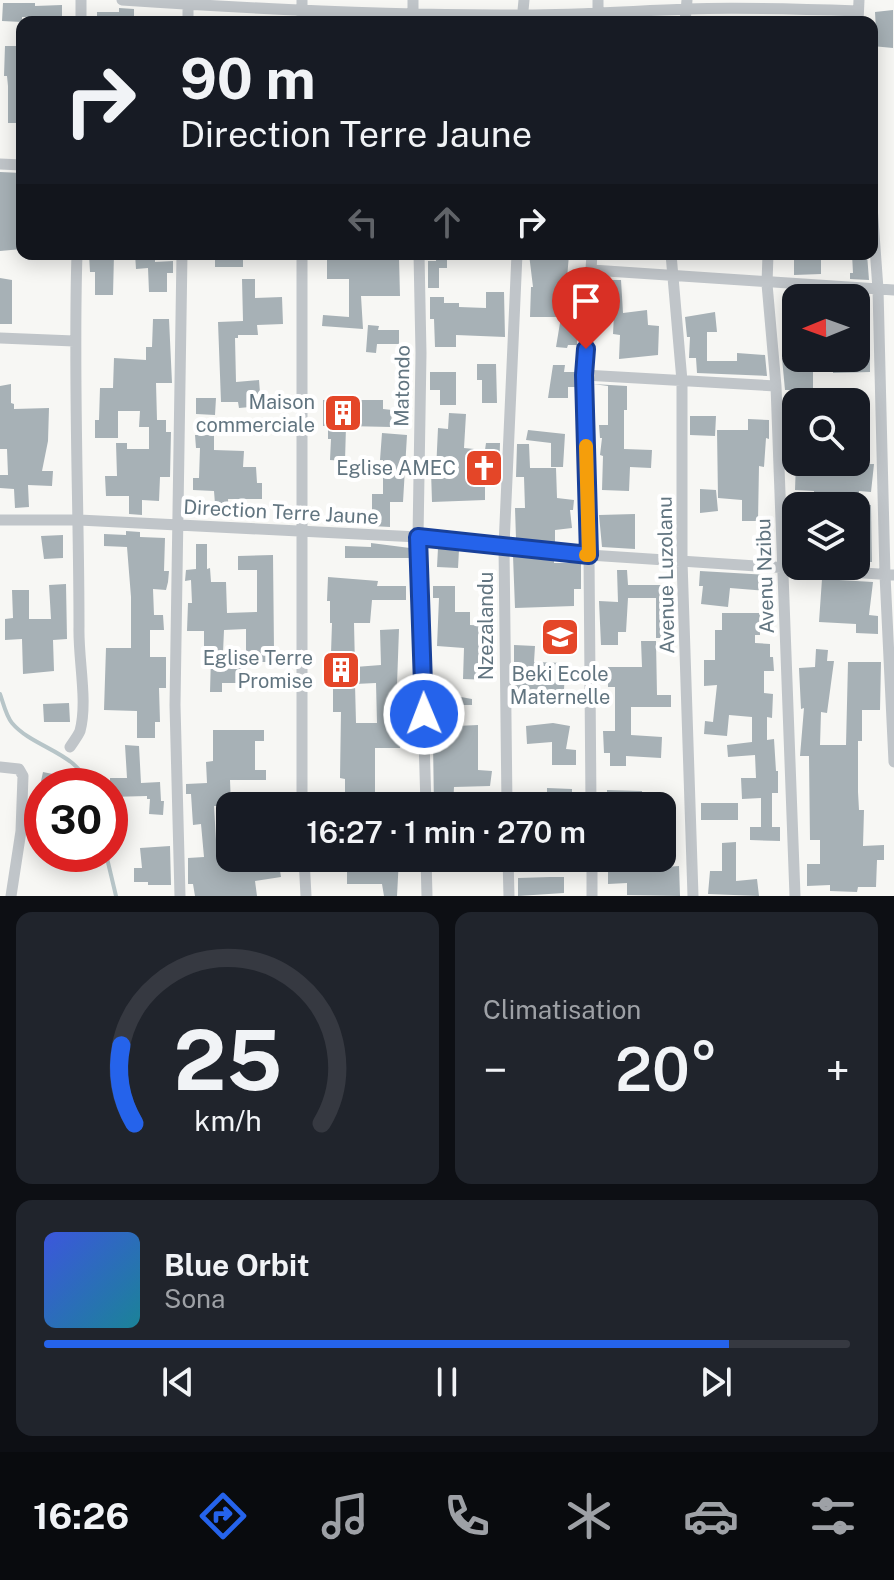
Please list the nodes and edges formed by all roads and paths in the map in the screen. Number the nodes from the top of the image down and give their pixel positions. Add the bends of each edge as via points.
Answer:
1 (122, 0) edge
2 (188, 2) edge
3 (767, 8) junction
4 (686, 10) edge
5 (302, 11) edge
6 (858, 11) edge
7 (381, 16) edge
8 (620, 16) edge
9 (767, 16) edge
10 (77, 260) edge
11 (182, 260) edge
12 (302, 260) edge
13 (419, 260) edge
14 (517, 260) edge
15 (592, 260) edge
16 (671, 260) edge
17 (768, 260) edge
18 (876, 260) edge
19 (592, 270) junction
20 (671, 277) junction
21 (767, 284) junction
22 (878, 289) junction
23 (894, 290) edge
24 (0, 338) edge
25 (74, 341) junction
26 (584, 375) junction
27 (682, 381) junction
28 (776, 386) junction
29 (0, 520) edge
30 (79, 520) junction
31 (180, 525) junction
32 (302, 532) junction
33 (418, 537) junction
34 (504, 546) junction
35 (589, 555) junction
36 (682, 561) junction
37 (782, 568) joint
38 (870, 574) edge
39 (890, 575) edge
40 (782, 580) edge
41 (70, 747) dead end
42 (894, 762) edge
43 (0, 767) edge
44 (302, 792) edge
45 (426, 792) edge
46 (507, 792) edge
47 (591, 792) edge
48 (0, 867) edge
49 (15, 869) junction
50 (305, 872) edge
51 (426, 872) edge
52 (508, 872) edge
53 (592, 872) edge
54 (11, 896) edge
55 (180, 896) edge
56 (306, 896) edge
57 (427, 896) edge
58 (509, 896) edge
59 (592, 896) edge
60 (693, 896) edge
61 (795, 896) edge

1 - 2 street
2 - 5 street
3 - 4 street
3 - 6 street
3 - 9 street
4 - 8 street
5 - 7 street
10 - 25 street
11 - 31 street
12 - 32 street
13 - 33 street, Matondo
14 - 34 street, Nzezalandu
15 - 19 street
16 - 20 street, Avenue Luzolanu
17 - 21 street, Avenu Nzibu
18 - 22 street
19 - 20 street
19 - 26 street
20 - 21 street
20 - 27 street, Avenue Luzolanu
21 - 22 street
21 - 28 street, Avenu Nzibu
22 - 23 street
22 - 39 street
24 - 25 street
25 - 30 street
26 - 27 street
26 - 35 street
27 - 28 street
27 - 36 street, Avenue Luzolanu
28 - 37 street, Avenu Nzibu
29 - 30 street, Direction Terre Jaune
30 - 31 street, Direction Terre Jaune
30 - 41 street via 82,695 80,733
31 - 32 street, Direction Terre Jaune
31 - 55 street via 175,705
32 - 33 street, Direction Terre Jaune
32 - 44 street
33 - 34 street, Direction Terre Jaune
33 - 45 street, Matondo
34 - 35 street, Direction Terre Jaune
34 - 46 street, Nzezalandu
35 - 36 street, Direction Terre Jaune
35 - 47 street
36 - 37 street, Direction Terre Jaune
36 - 60 street, Avenue Luzolanu
38 - 39 street, Direction Terre Jaune
39 - 42 street
40 - 61 street, Avenu Nzibu
43 - 49 street via 19,769 23,776
48 - 49 street
49 - 54 street
50 - 56 street
51 - 57 street
52 - 58 street
53 - 59 street

